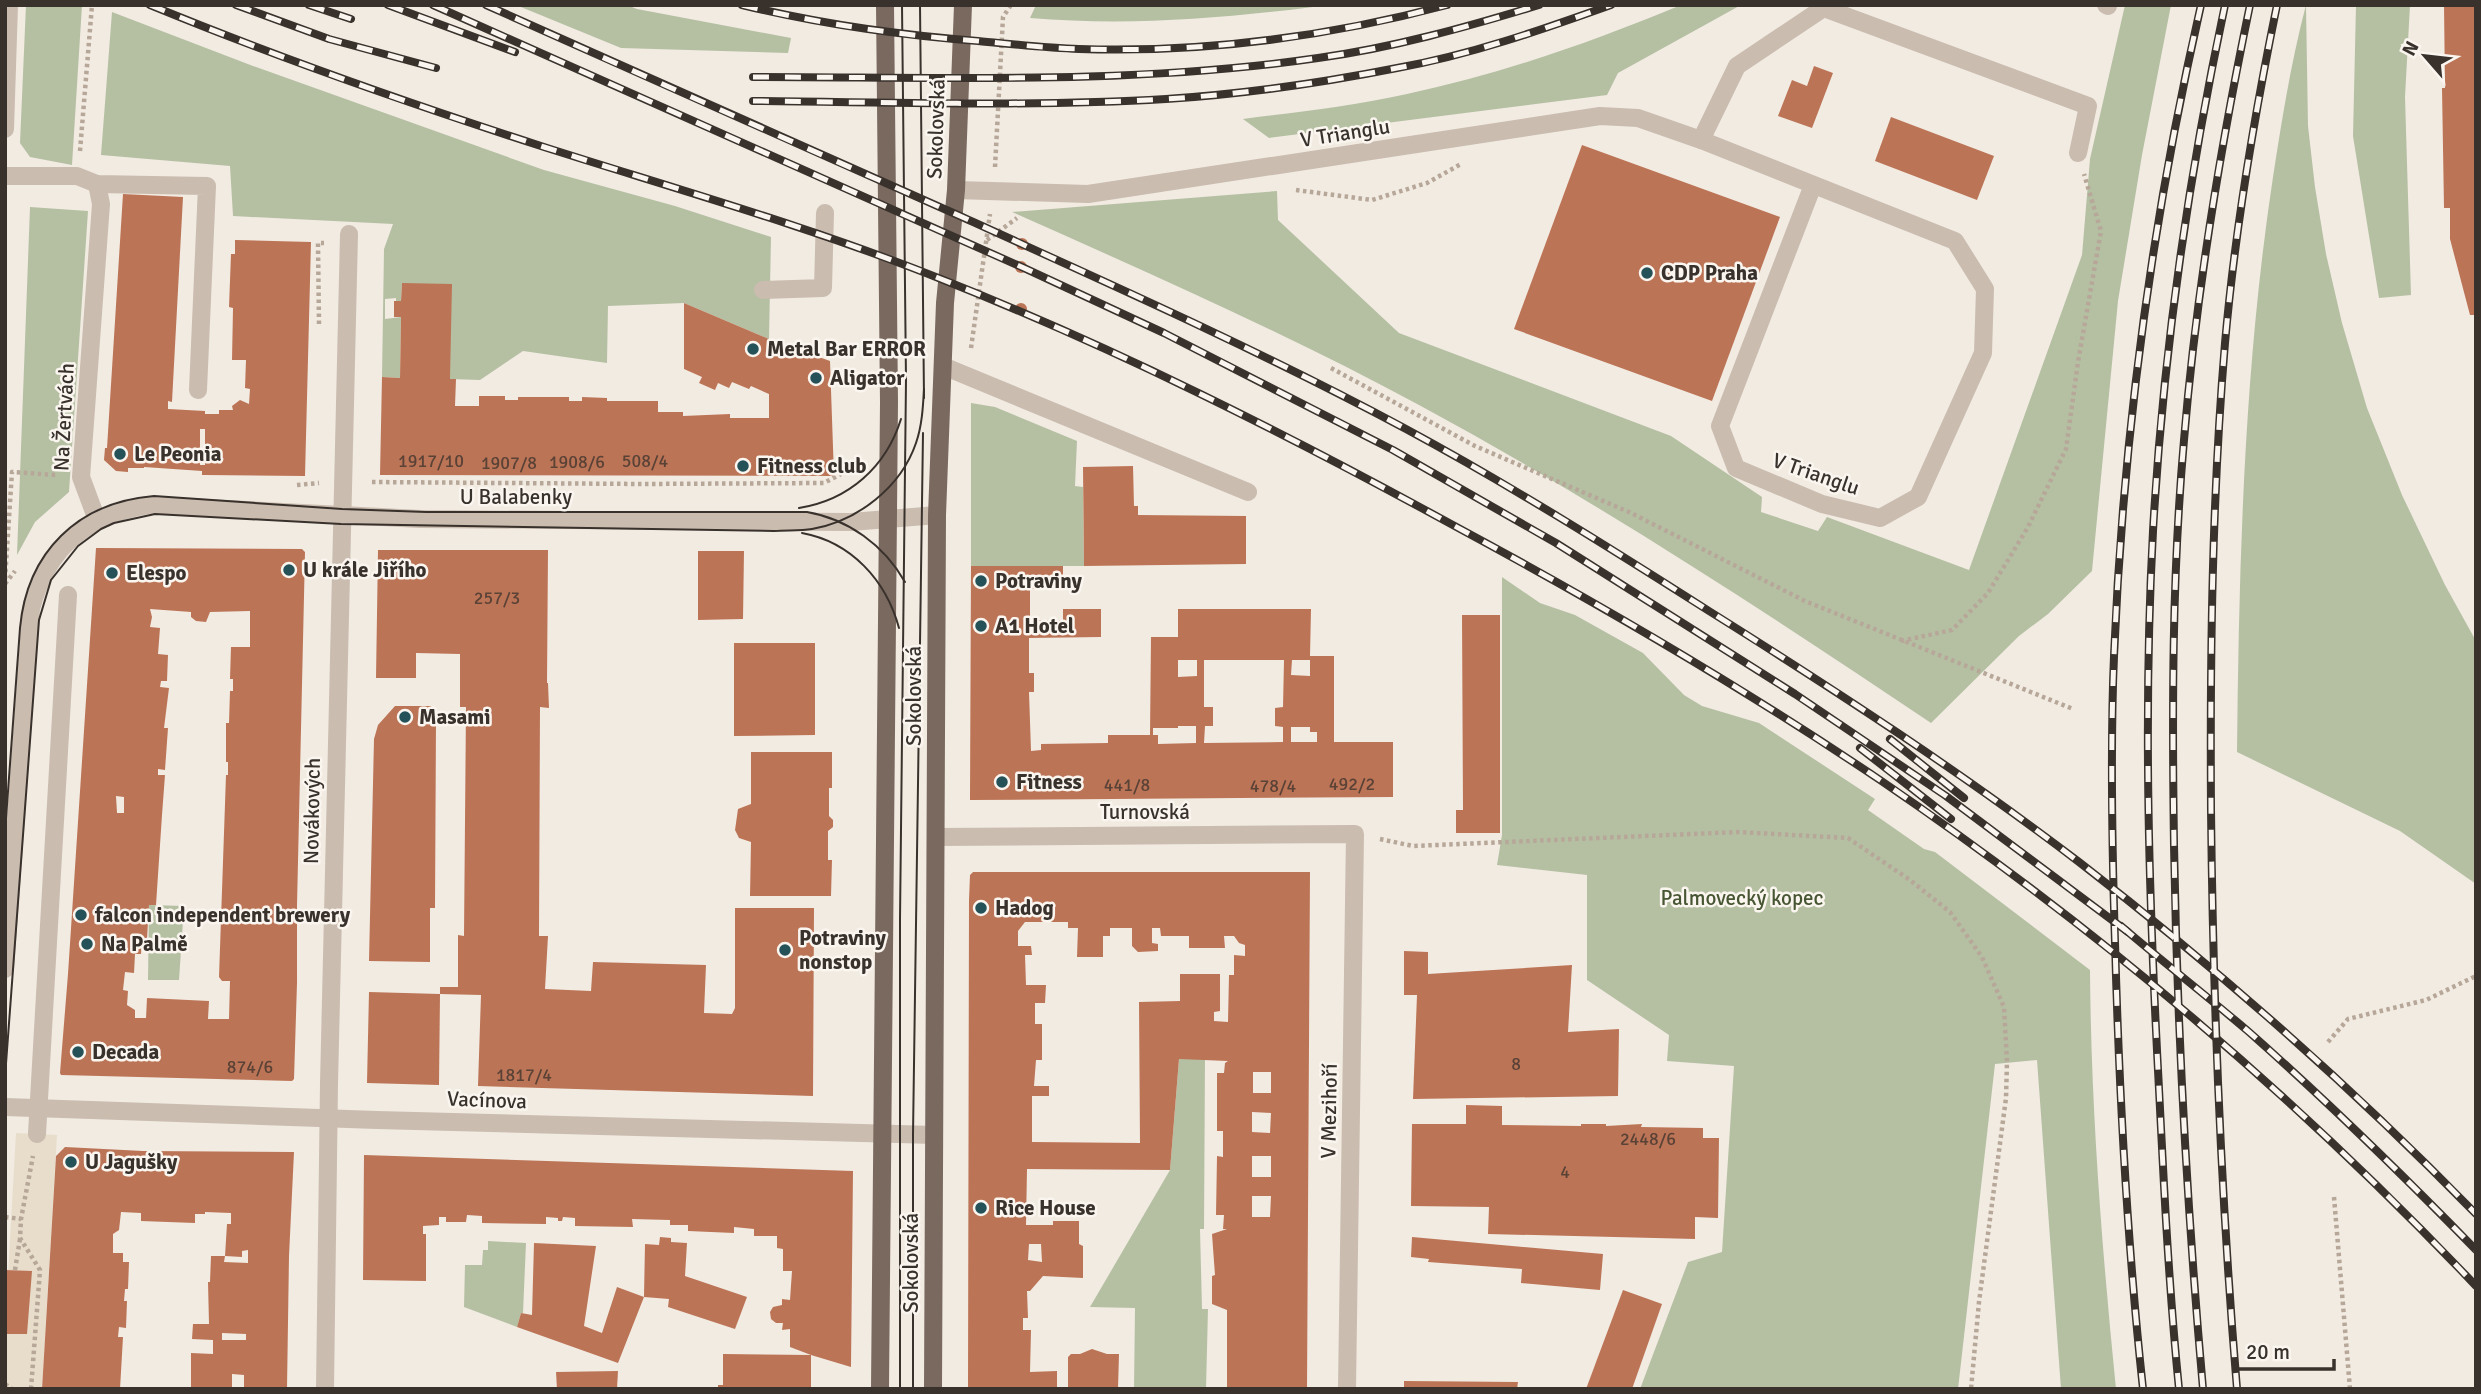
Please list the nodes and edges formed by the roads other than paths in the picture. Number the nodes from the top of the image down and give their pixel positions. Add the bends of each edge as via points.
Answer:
1 (9, 5) edge
2 (886, 5) edge
3 (963, 5) edge
4 (1826, 6) edge
5 (5, 129) edge
6 (1701, 140) junction
7 (2078, 153) road end
8 (5, 176) edge
9 (97, 184) junction
10 (1813, 185) junction
11 (956, 190) junction
12 (825, 213) dead end
13 (349, 239) road end
14 (763, 290) dead end
15 (943, 366) junction
16 (198, 390) dead end
17 (1248, 492) dead end
18 (937, 515) junction
19 (342, 516) junction
20 (887, 519) junction
21 (97, 520) junction
22 (68, 595) dead end
23 (1355, 834) joint
24 (936, 837) junction
25 (5, 969) edge
26 (5, 1107) edge
27 (38, 1109) junction
28 (329, 1118) junction
29 (37, 1134) road end
30 (881, 1134) junction
31 (934, 1135) junction
32 (325, 1389) edge
33 (880, 1389) edge
34 (933, 1389) edge
35 (1347, 1389) edge

1 - 5 street
2 - 20 main road, Sokolovská
3 - 11 main road, Sokolovská
4 - 6 street via 1737,66
4 - 7 street via 2088,106
6 - 10 street, V Trianglu
6 - 11 street, V Trianglu via 1638,118 1600,116 1088,194
8 - 9 street via 77,176
9 - 16 street via 207,186
9 - 21 street, Na Žertvách via 101,204 82,477
10 - 10 street, V Trianglu via 1955,241 1985,289 1983,353 1918,497 1880,518 1822,504 1735,468 1720,426
11 - 15 main road, Sokolovská
12 - 14 street via 823,288
13 - 19 street, Novákových
15 - 17 street
15 - 18 main road, Sokolovská
18 - 20 street, U Balabenky
18 - 24 main road, Sokolovská
19 - 20 street, U Balabenky
19 - 21 street, U Balabenky via 148,505
19 - 28 street, Novákových
20 - 30 main road, Sokolovská
21 - 25 street via 53,559 31,609
22 - 27 street
23 - 24 street, Turnovská
23 - 35 street, V Mezihoří
24 - 31 main road, Sokolovská
26 - 27 street, Vacínova
27 - 28 street, Vacínova
27 - 29 street
28 - 30 street, Vacínova
28 - 32 street, Novákových
30 - 31 street, Vacínova
30 - 33 main road, Sokolovská
31 - 34 main road, Sokolovská

